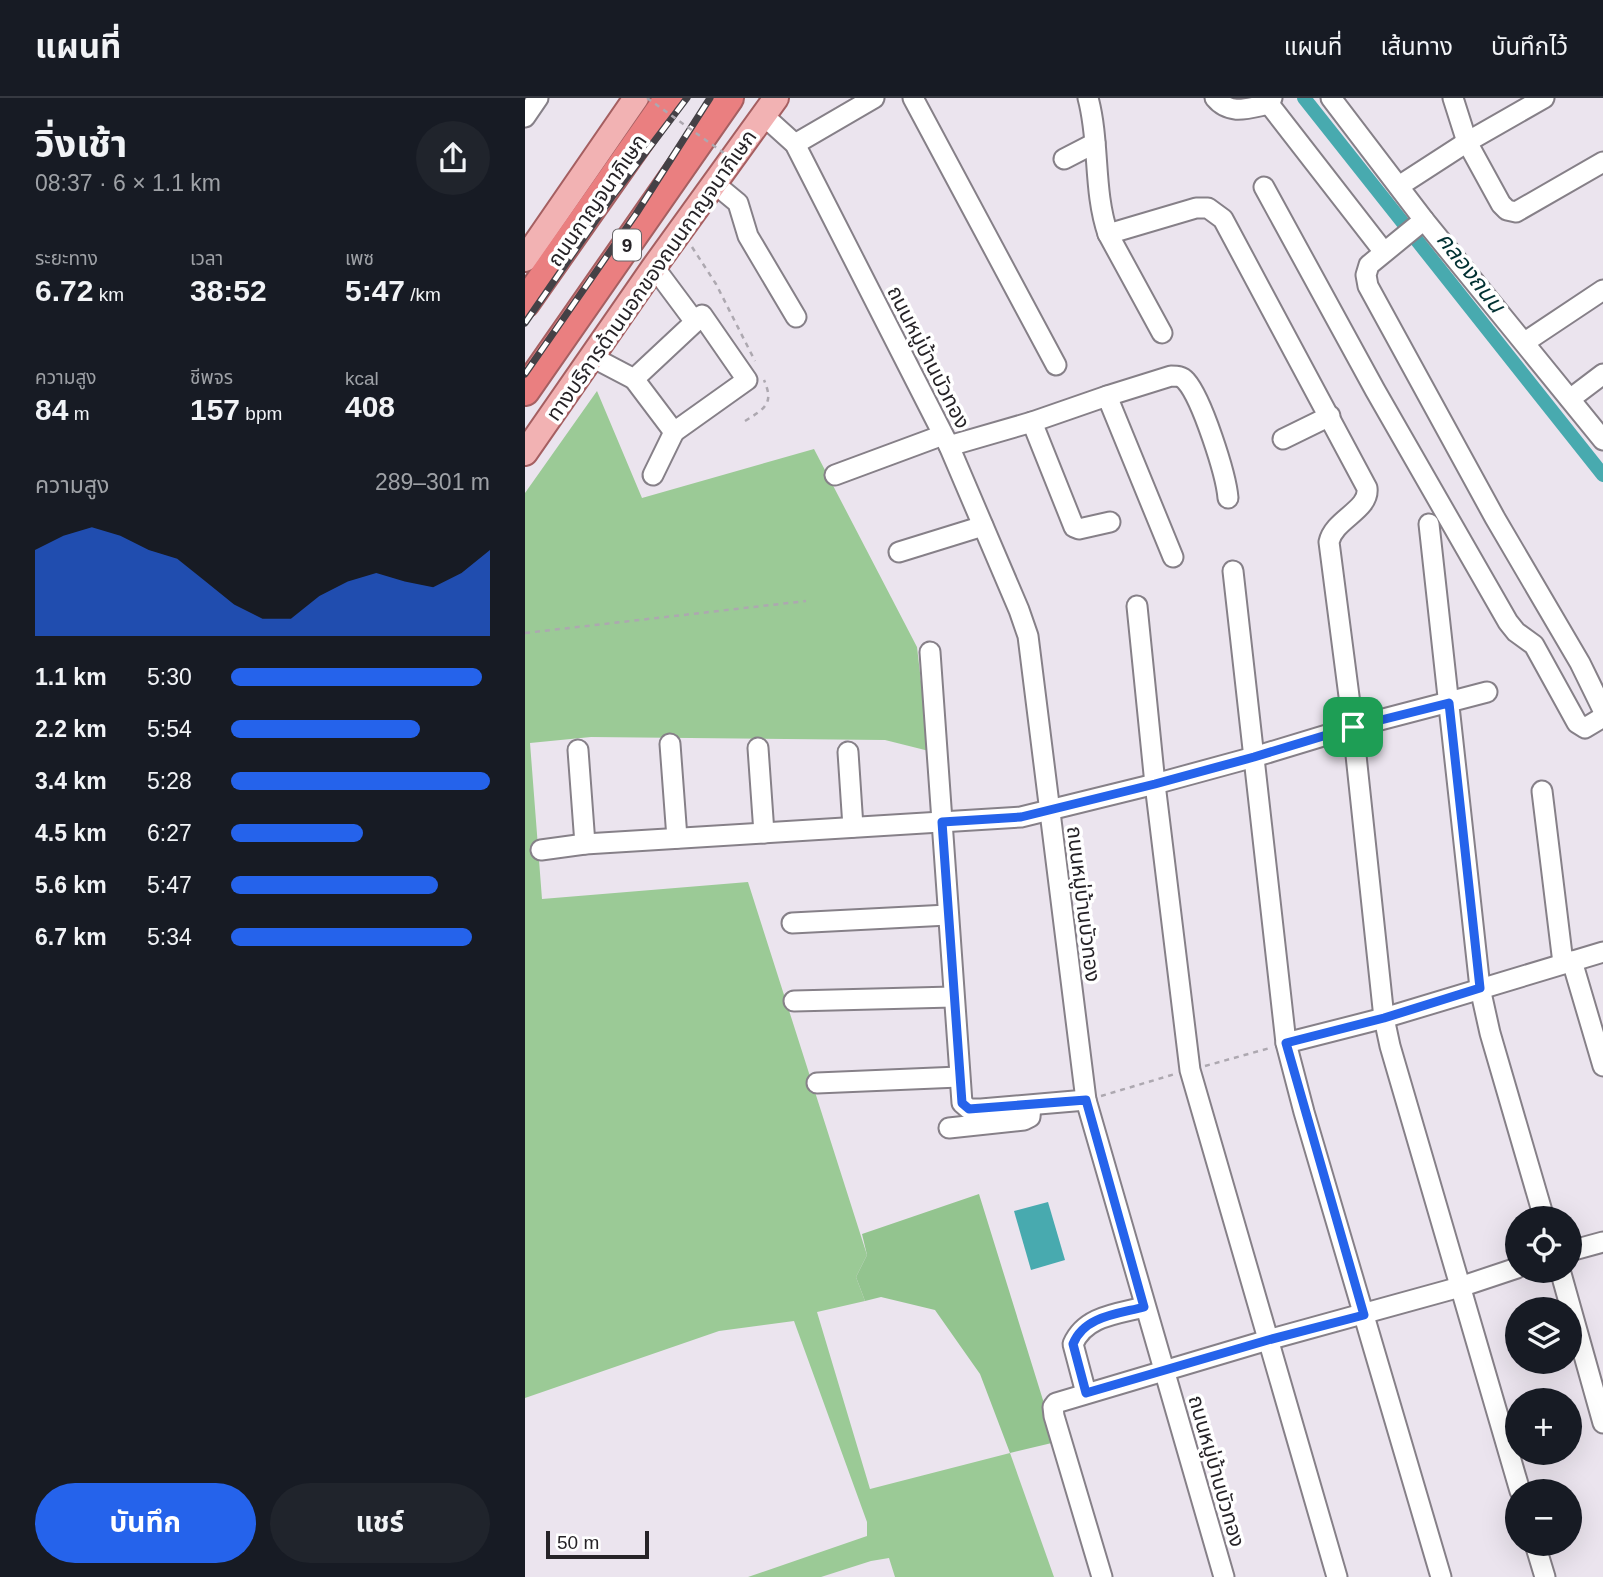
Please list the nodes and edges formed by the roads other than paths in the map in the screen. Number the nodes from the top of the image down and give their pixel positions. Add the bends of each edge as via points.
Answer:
1 (538, 98) edge
2 (636, 98) edge
3 (669, 98) edge
4 (729, 98) edge
5 (874, 98) edge
6 (913, 98) edge
7 (1088, 98) edge
8 (1215, 98) edge
9 (1331, 98) edge
10 (1453, 98) edge
11 (1544, 98) edge
12 (1269, 100) edge
13 (770, 107) edge
14 (525, 117) edge
15 (1467, 142) junction
16 (1095, 143) junction
17 (795, 144) junction
18 (1064, 159) dead end
19 (1603, 162) edge
20 (715, 184) junction
21 (1399, 186) junction
22 (1265, 187) dead end
23 (597, 199) junction
24 (1419, 224) junction
25 (1108, 234) junction
26 (1384, 252) junction
27 (525, 259) edge
28 (654, 267) junction
29 (525, 278) edge
30 (1603, 290) edge
31 (525, 303) edge
32 (796, 317) dead end
33 (695, 322) junction
34 (1162, 333) dead end
35 (1525, 342) junction
36 (592, 357) junction
37 (1056, 365) dead end
38 (1603, 374) edge
39 (634, 379) junction
40 (525, 391) edge
41 (1107, 396) junction
42 (1570, 399) junction
43 (1330, 416) junction
44 (1032, 422) junction
45 (674, 432) junction
46 (1283, 439) dead end
47 (946, 440) junction
48 (1603, 440) edge
49 (525, 453) edge
50 (653, 475) dead end
51 (835, 475) dead end
52 (1229, 498) dead end
53 (1109, 522) dead end
54 (1429, 524) dead end
55 (983, 526) junction
56 (899, 552) dead end
57 (1173, 557) dead end
58 (1233, 571) dead end
59 (1137, 606) dead end
60 (930, 652) dead end
61 (1487, 692) dead end
62 (1449, 703) junction
63 (1603, 710) edge
64 (1603, 717) edge
65 (1353, 727) junction
66 (670, 744) dead end
67 (758, 748) dead end
68 (578, 750) dead end
69 (848, 752) dead end
70 (1254, 757) junction
71 (1155, 784) junction
72 (1542, 791) dead end
73 (1050, 809) junction
74 (942, 822) junction
75 (853, 827) junction
76 (764, 833) junction
77 (677, 838) junction
78 (585, 844) junction
79 (541, 850) dead end
80 (948, 915) junction
81 (792, 923) dead end
82 (1603, 953) edge
83 (1567, 962) junction
84 (1480, 988) junction
85 (953, 997) junction
86 (794, 1001) dead end
87 (1384, 1018) junction
88 (1286, 1043) junction
89 (1603, 1066) edge
90 (817, 1083) dead end
91 (960, 1085) junction
92 (1086, 1100) junction
93 (1031, 1106) junction
94 (949, 1128) dead end
95 (1540, 1206) edge
96 (1603, 1242) edge
97 (1582, 1248) edge
98 (1505, 1272) edge
99 (1564, 1283) edge
100 (1460, 1287) junction
101 (1144, 1307) junction
102 (1364, 1315) junction
103 (1268, 1340) junction
104 (1163, 1370) junction
105 (1086, 1393) junction
106 (1603, 1423) edge
107 (1516, 1479) edge
108 (1539, 1556) edge
109 (1102, 1577) edge
110 (1224, 1577) edge
111 (1337, 1577) edge
112 (1441, 1577) edge
113 (1545, 1577) edge

1 - 14 street
2 - 27 main road
3 - 23 highway, ถนนกาญจนาภิเษก / 9
4 - 40 highway, 9
5 - 17 street
6 - 37 street
7 - 16 street
8 - 12 street via 1235,110
9 - 21 street
10 - 15 street
11 - 15 street
12 - 26 street
13 - 17 street, ถนนหมู่บ้านบัวทอง
13 - 20 main road, ทางบริการด้านนอกของถนนกาญจนาภิเษก
15 - 19 street via 1501,204 1516,212
15 - 21 street
16 - 18 street
16 - 25 street
17 - 47 street, ถนนหมู่บ้านบัวทอง
20 - 28 main road, ทางบริการด้านนอกของถนนกาญจนาภิเษก
20 - 32 street via 738,203 748,236
21 - 24 street
22 - 64 street via 1508,622 1534,645 1580,726
23 - 29 highway
23 - 31 highway, ถนนกาญจนาภิเษก / 9
24 - 26 street
24 - 35 street
25 - 34 street
25 - 43 street via 1196,208 1215,211
26 - 63 street via 1369,265 1369,286
28 - 33 street
28 - 36 main road, ทางบริการด้านนอกของถนนกาญจนาภิเษก
30 - 35 street
33 - 39 street
33 - 45 street via 702,315 747,380
35 - 42 street
36 - 39 street
36 - 49 main road, ทางบริการด้านนอกของถนนกาญจนาภิเษก
38 - 42 street
39 - 45 street
41 - 44 street
41 - 52 street via 1171,376 1186,381 1223,467
41 - 57 street
42 - 48 street
43 - 46 street
43 - 65 street via 1368,493 1333,529 1328,542
44 - 47 street
44 - 53 street via 1074,527
45 - 50 street
47 - 51 street
47 - 55 street, ถนนหมู่บ้านบัวทอง
54 - 62 street
55 - 56 street
55 - 73 street, ถนนหมู่บ้านบัวทอง via 1028,636
58 - 70 street
59 - 71 street
60 - 74 street
61 - 62 street
62 - 65 street
62 - 84 street
65 - 70 street
65 - 87 street
66 - 77 street
67 - 76 street
68 - 78 street
69 - 75 street
70 - 71 street
70 - 88 street
71 - 73 street
71 - 103 street via 1190,1070
72 - 83 street
73 - 74 street via 1021,817
73 - 92 street, ถนนหมู่บ้านบัวทอง
74 - 75 street
74 - 80 street
75 - 76 street
76 - 77 street
77 - 78 street
78 - 79 street
80 - 81 street
80 - 85 street
82 - 83 street
83 - 84 street
83 - 89 street
84 - 87 street
84 - 95 street
85 - 86 street
85 - 91 street
87 - 88 street
87 - 100 street
88 - 102 street
90 - 91 street
91 - 93 street via 962,1103 969,1109
92 - 93 street
92 - 101 street, ถนนหมู่บ้านบัวทอง
93 - 94 street via 1030,1117 1024,1121
96 - 97 street
98 - 100 street
99 - 106 street
100 - 102 street
100 - 107 street
101 - 104 street, ถนนหมู่บ้านบัวทอง
101 - 105 street via 1094,1321 1080,1330 1073,1344
102 - 103 street
102 - 112 street
103 - 104 street
103 - 111 street
104 - 105 street
104 - 110 street, ถนนหมู่บ้านบัวทอง
105 - 109 street via 1053,1407
108 - 113 street

